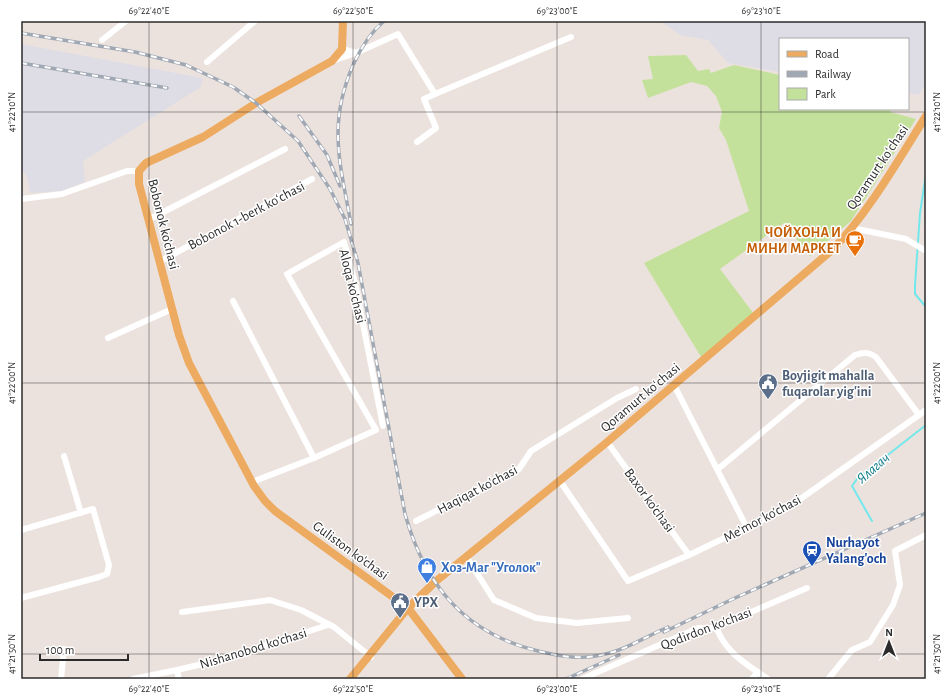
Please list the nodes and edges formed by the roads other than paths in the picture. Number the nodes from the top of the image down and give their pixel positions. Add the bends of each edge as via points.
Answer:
1 (126, 21) edge
2 (255, 21) edge
3 (343, 21) edge
4 (572, 37) dead end
5 (102, 40) dead end
6 (342, 49) junction
7 (356, 53) junction
8 (207, 62) dead end
9 (332, 62) junction
10 (435, 94) junction
11 (926, 116) edge
12 (926, 124) edge
13 (417, 142) dead end
14 (285, 149) dead end
15 (139, 171) junction
16 (312, 179) dead end
17 (21, 199) edge
18 (148, 220) junction
19 (853, 229) junction
20 (926, 251) edge
21 (159, 262) junction
22 (233, 301) dead end
23 (172, 309) junction
24 (108, 338) dead end
25 (675, 387) junction
26 (636, 389) dead end
27 (926, 410) edge
28 (919, 415) junction
29 (383, 426) dead end
30 (610, 446) junction
31 (64, 456) dead end
32 (314, 458) junction
33 (718, 469) junction
34 (252, 482) junction
35 (562, 484) junction
36 (81, 513) junction
37 (416, 521) dead end
38 (747, 528) junction
39 (21, 530) edge
40 (926, 535) edge
41 (689, 555) junction
42 (469, 561) junction
43 (807, 588) dead end
44 (21, 598) edge
45 (410, 609) junction
46 (182, 612) dead end
47 (628, 618) dead end
48 (328, 625) junction
49 (716, 627) junction
50 (64, 649) dead end
51 (370, 656) junction
52 (177, 670) junction
53 (758, 672) junction
54 (61, 679) edge
55 (133, 679) edge
56 (179, 679) edge
57 (350, 679) edge
58 (354, 679) edge
59 (462, 679) edge
60 (582, 679) edge
61 (752, 679) edge
62 (768, 679) edge
63 (828, 679) edge

1 - 5 street
2 - 8 street
3 - 6 main road
4 - 10 street
6 - 7 street
6 - 9 main road, Bobonok ko'chasi
7 - 9 street
7 - 10 street via 398,34
9 - 15 main road, Bobonok ko'chasi via 256,103 203,137 146,163
10 - 13 street via 424,99 436,128
11 - 19 main road, Qoramurt koʻchasi
12 - 19 main road, Qoramurt koʻchasi
14 - 18 street
15 - 17 street via 126,171 62,194
15 - 18 main road, Bobonok ko'chasi via 139,184
16 - 21 street, Bobonok 1-berk koʻchasi
18 - 21 main road, Bobonok ko'chasi
19 - 20 street via 906,239
19 - 25 main road, Qoramurt koʻchasi via 840,247 812,272
21 - 23 main road, Bobonok ko'chasi
22 - 32 street
23 - 24 street
23 - 34 main road, Bobonok ko'chasi via 193,372
25 - 30 main road, Qoramurt koʻchasi
25 - 33 street
25 - 45 main road, Qoramurt koʻchasi via 452,568
26 - 37 street, Haqiqat ko'chasi via 531,451 519,469
27 - 28 street, Me'mor ko'chasi
28 - 33 street via 876,357 862,352 855,355
28 - 38 street, Me'mor ko'chasi via 789,507
29 - 32 street, Aloqa ko'chasi via 355,283 344,242 287,274 376,430
30 - 35 main road, Qoramurt koʻchasi
30 - 41 street, Baxor ko'chasi
31 - 36 street
32 - 34 street
33 - 38 street
34 - 45 main road, Guliston ko'chasi via 275,511
35 - 41 street, Me'mor ko'chasi via 628,581
35 - 42 main road, Qoramurt koʻchasi
36 - 39 street
36 - 44 street via 93,509 109,565 107,574
38 - 41 street, Me'mor ko'chasi
40 - 63 street via 895,551 900,585 893,605 870,642 852,650
42 - 45 main road, Qoramurt koʻchasi
42 - 47 street via 494,600 536,618 577,623
43 - 49 street, Qodirdon ko'chasi
45 - 51 main road, Qoramurt koʻchasi
45 - 59 main road, Guliston ko'chasi
46 - 48 street via 270,600 301,610
48 - 51 street
48 - 52 street, Nishanobod ko'chasi via 224,659
49 - 53 street via 721,640 730,651
49 - 60 street, Qodirdon ko'chasi via 698,628
50 - 54 street
51 - 57 main road, Qoramurt koʻchasi
51 - 58 main road, Qoramurt koʻchasi
52 - 55 street, Nishanobod ko'chasi
52 - 56 street
53 - 61 street
53 - 62 street

